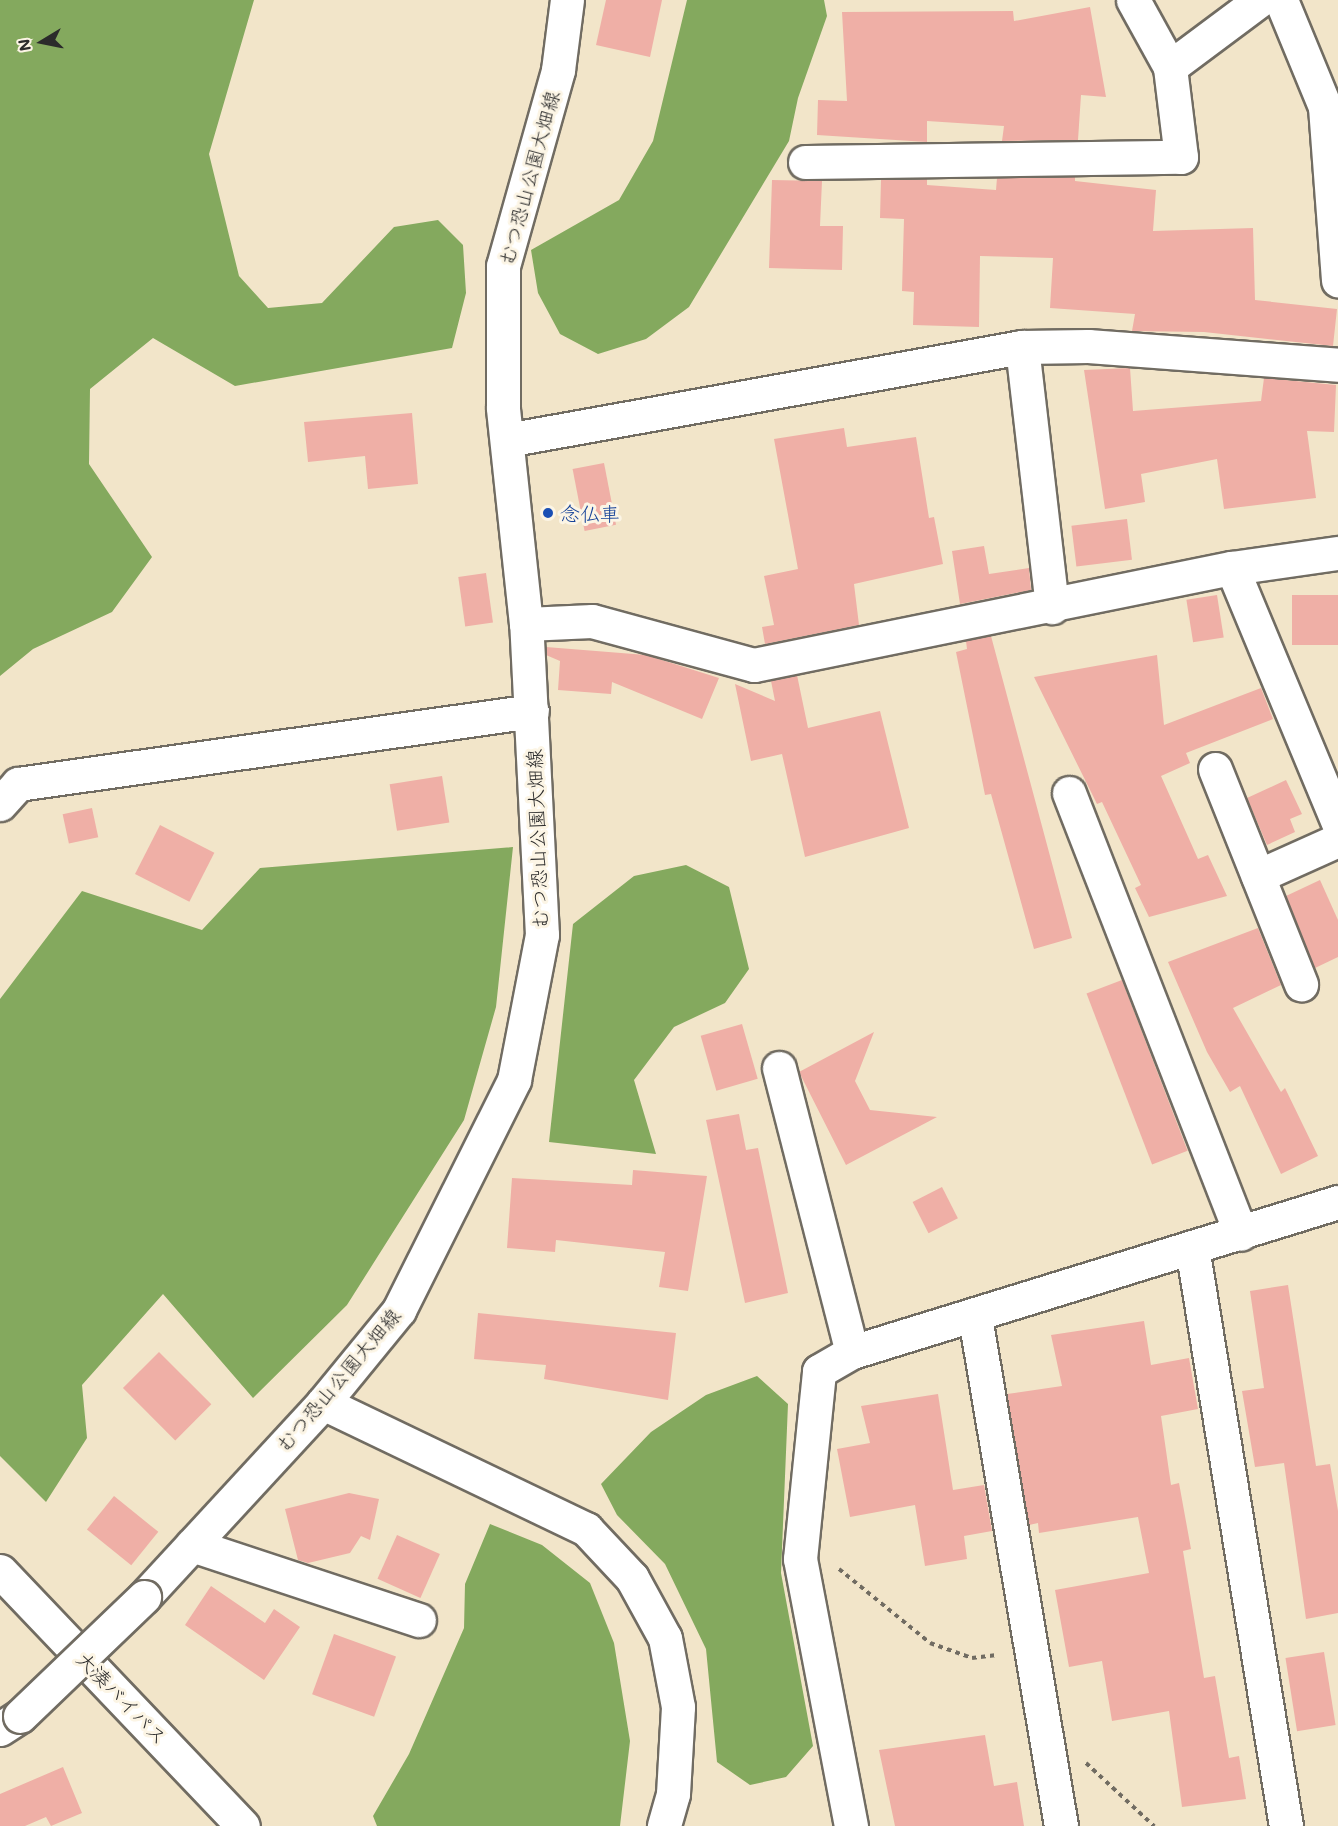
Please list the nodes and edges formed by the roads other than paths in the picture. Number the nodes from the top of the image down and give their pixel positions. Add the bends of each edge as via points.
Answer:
1 (567, 0) edge
2 (1133, 0) edge
3 (1260, 0) edge
4 (1281, 0) edge
5 (1170, 67) junction
6 (805, 162) dead end
7 (1338, 281) edge
8 (1022, 347) junction
9 (1338, 365) edge
10 (507, 440) junction
11 (1338, 554) edge
12 (1232, 568) junction
13 (1052, 607) junction
14 (526, 624) junction
15 (532, 711) junction
16 (1215, 769) dead end
17 (1070, 793) dead end
18 (0, 804) edge
19 (1338, 823) edge
20 (1338, 840) edge
21 (1258, 876) junction
22 (1301, 984) dead end
23 (779, 1068) dead end
24 (1338, 1202) edge
25 (1241, 1234) junction
26 (1192, 1247) junction
27 (975, 1317) junction
28 (852, 1352) junction
29 (323, 1403) junction
30 (192, 1545) junction
31 (0, 1571) edge
32 (419, 1620) dead end
33 (10, 1722) edge
34 (243, 1826) edge
35 (664, 1826) edge
36 (851, 1826) edge
37 (1061, 1826) edge
38 (1286, 1826) edge

1 - 10 main road, むつ恐山公園大畑線 via 558,70 503,266
2 - 5 main road
3 - 5 main road
4 - 7 main road via 1325,107
5 - 6 main road via 1181,157
8 - 9 main road via 1088,346
8 - 10 main road
8 - 13 main road
10 - 14 main road, むつ恐山公園大畑線
11 - 12 main road
12 - 13 main road
12 - 19 main road
13 - 14 main road via 754,665 592,621
14 - 15 main road, むつ恐山公園大畑線
15 - 18 main road via 18,784
15 - 29 main road, むつ恐山公園大畑線 via 542,935 514,1080 399,1310
16 - 21 main road
17 - 25 main road
20 - 21 main road
21 - 22 main road
23 - 28 main road
24 - 25 main road
25 - 26 main road
26 - 27 main road
26 - 38 main road
27 - 28 main road
27 - 37 main road
28 - 36 main road via 819,1371 800,1559
29 - 30 main road, むつ恐山公園大畑線
29 - 35 main road via 586,1529 632,1578 665,1638 678,1707 673,1794
30 - 32 main road
30 - 33 main road, むつ恐山公園大畑線, bridge via 71,1672
31 - 34 main road, 大湊バイパス

